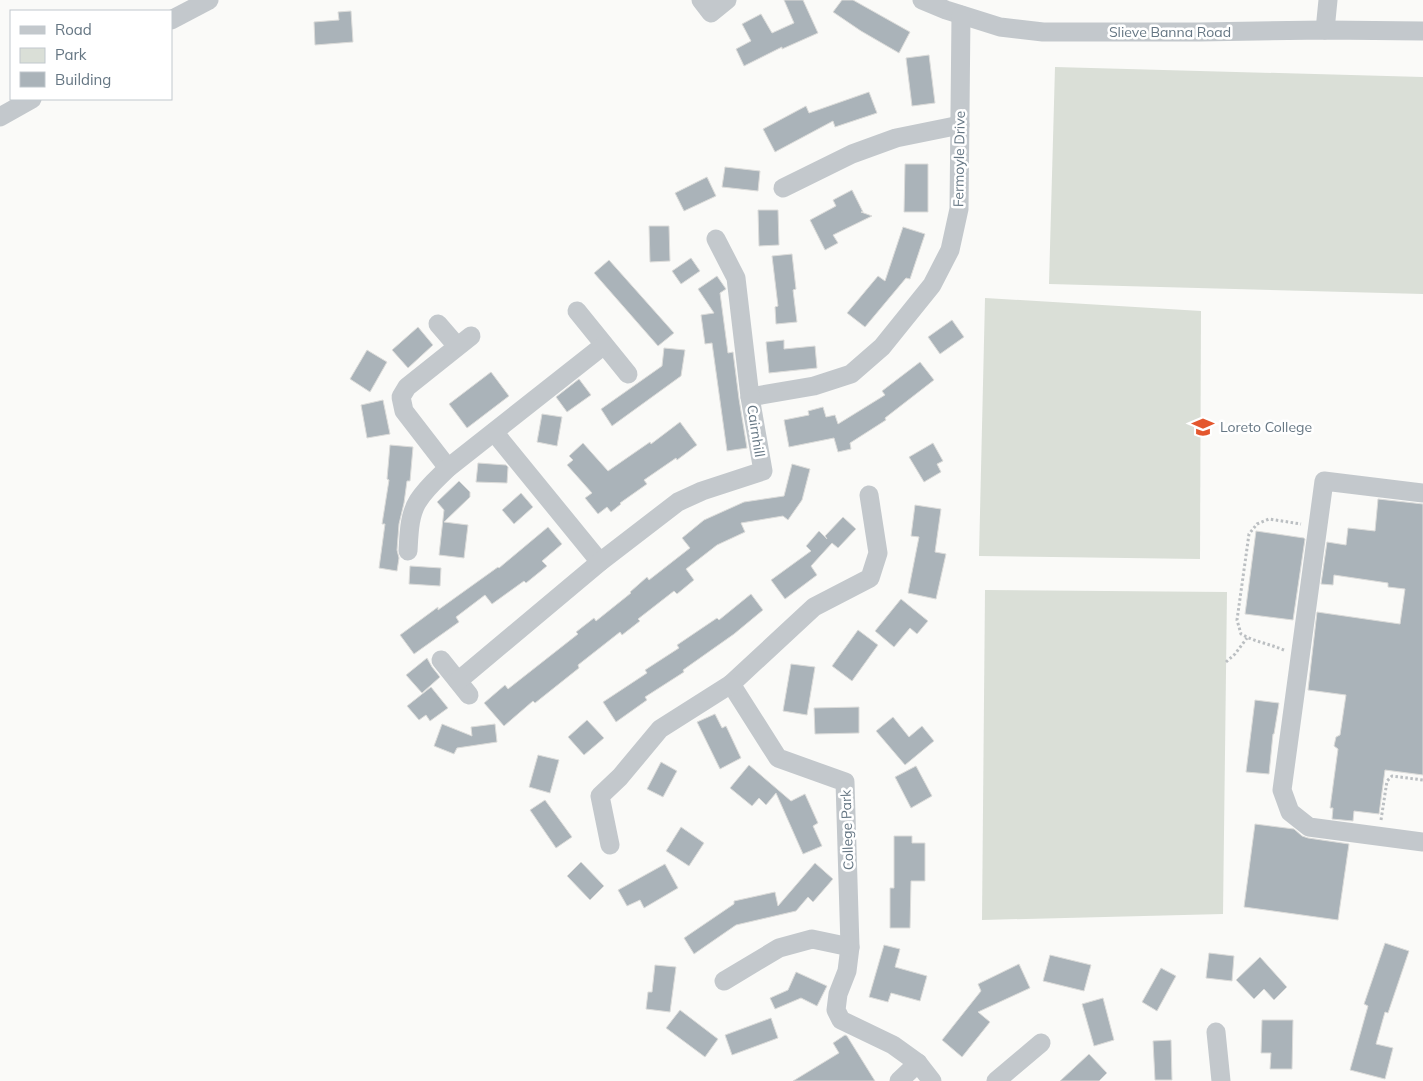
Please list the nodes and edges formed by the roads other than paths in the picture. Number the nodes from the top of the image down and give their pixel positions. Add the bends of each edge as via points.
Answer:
1 (209, 0) edge
2 (701, 0) edge
3 (727, 0) edge
4 (922, 0) edge
5 (1328, 0) edge
6 (961, 15) junction
7 (172, 19) edge
8 (1325, 30) junction
9 (1423, 31) edge
10 (30, 100) edge
11 (0, 116) edge
12 (960, 125) junction
13 (783, 188) dead end
14 (716, 239) dead end
15 (577, 311) dead end
16 (438, 324) dead end
17 (604, 345) junction
18 (628, 374) dead end
19 (750, 397) junction
20 (494, 432) junction
21 (448, 468) junction
22 (1423, 493) edge
23 (869, 495) dead end
24 (408, 551) dead end
25 (600, 562) junction
26 (441, 660) dead end
27 (730, 684) junction
28 (1423, 842) edge
29 (610, 844) dead end
30 (850, 947) junction
31 (724, 981) dead end
32 (1216, 1032) dead end
33 (1041, 1043) dead end
34 (918, 1063) junction
35 (899, 1081) edge
36 (932, 1081) edge
37 (996, 1081) edge
38 (1221, 1081) edge

1 - 7 street
2 - 3 street via 710,13
4 - 6 street, Slieve Banna Road
5 - 8 street
6 - 8 street, Slieve Banna Road via 1000,26 1043,32
6 - 12 street, Fermoyle Drive
8 - 9 street, Slieve Banna Road
10 - 11 street
12 - 13 street via 896,138
12 - 19 street, Fermoyle Drive via 958,209 950,250 932,285 882,347 851,374 814,386
14 - 19 street, Cairnhill via 736,278
15 - 17 street
16 - 21 street via 464,341 407,387 401,397 404,411
17 - 18 street
17 - 20 street
19 - 25 street, Cairnhill via 763,471 678,502
20 - 21 street
20 - 25 street
21 - 24 street via 417,502 410,521
22 - 28 street via 1324,480 1282,790 1290,812 1309,827
23 - 27 street via 878,553 870,578 814,607
25 - 26 street, Cairnhill via 464,688
27 - 29 street via 660,729 600,796
27 - 30 street, College Park via 778,758 845,782
30 - 31 street via 812,939 779,948
30 - 34 street, College Park via 836,1010 841,1020 893,1045
32 - 38 street
33 - 37 street
34 - 35 street
34 - 36 street, College Park

